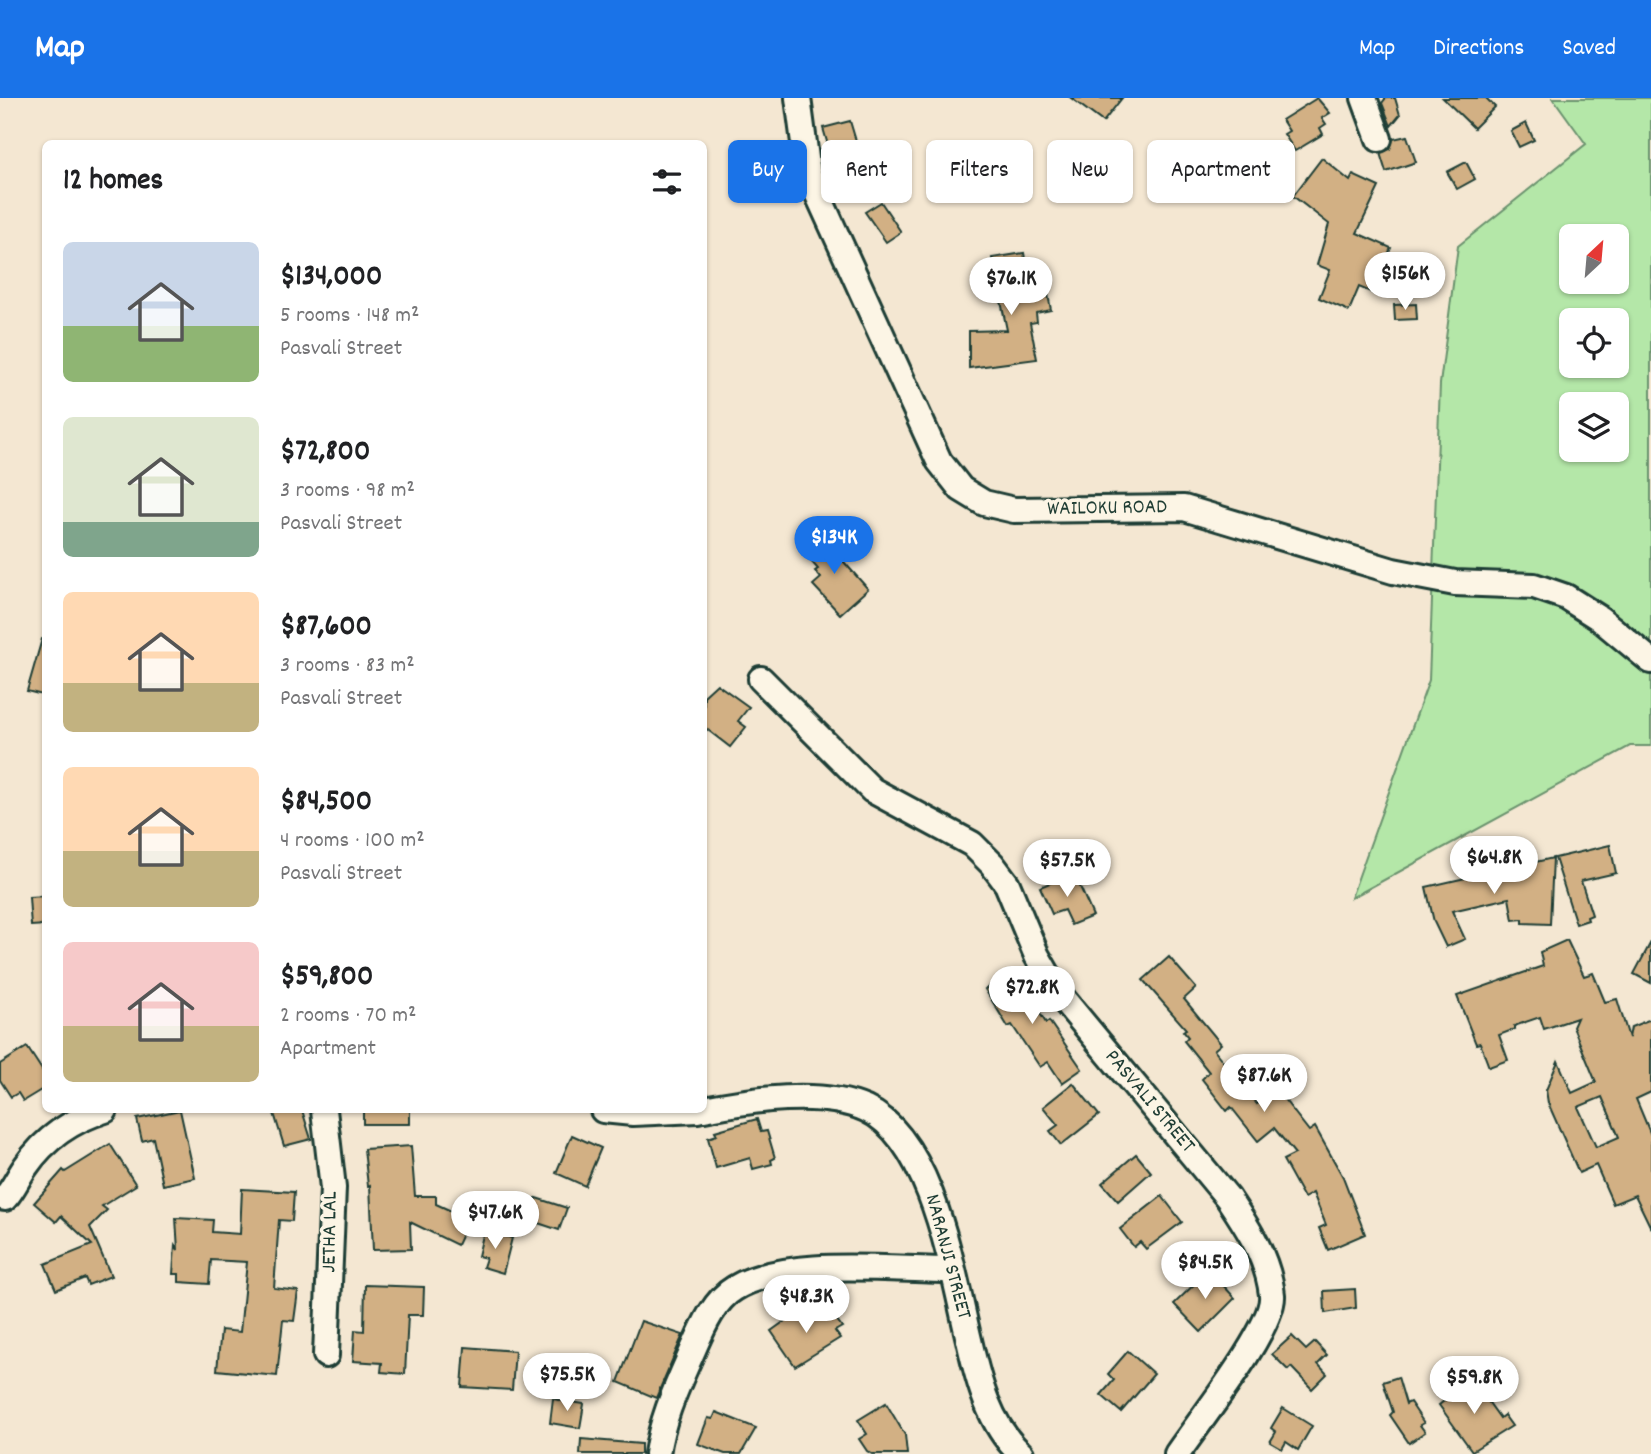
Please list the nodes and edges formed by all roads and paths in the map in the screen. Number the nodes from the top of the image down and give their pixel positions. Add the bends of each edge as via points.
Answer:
1 (798, 98) edge
2 (1364, 98) edge
3 (1380, 139) dead end
4 (1651, 661) edge
5 (761, 679) dead end
6 (707, 1107) edge
7 (97, 1113) edge
8 (324, 1113) edge
9 (626, 1113) edge
10 (649, 1113) edge
11 (5, 1198) dead end
12 (951, 1270) junction
13 (326, 1355) dead end
14 (657, 1454) edge
15 (1021, 1454) edge
16 (1177, 1454) edge

1 - 4 street, WAILOKU ROAD via 808,173 939,461 961,489 984,503 1014,510 1184,508 1394,571 1455,583 1534,586 1566,597 1599,618
2 - 3 street
5 - 16 street, PASVALI STREET via 872,790 972,844 992,864 1007,884 1037,956 1059,994 1248,1228 1265,1262 1272,1298 1260,1334
6 - 12 street, NARANJI STREET via 754,1099 824,1099 867,1110 906,1144 919,1168 934,1200
7 - 11 street via 68,1124 48,1140
8 - 13 street, JETHA LAL via 333,1188
9 - 10 street
12 - 14 street via 800,1269 735,1288 702,1330 666,1409
12 - 15 street, NARANJI STREET via 978,1378 997,1424

